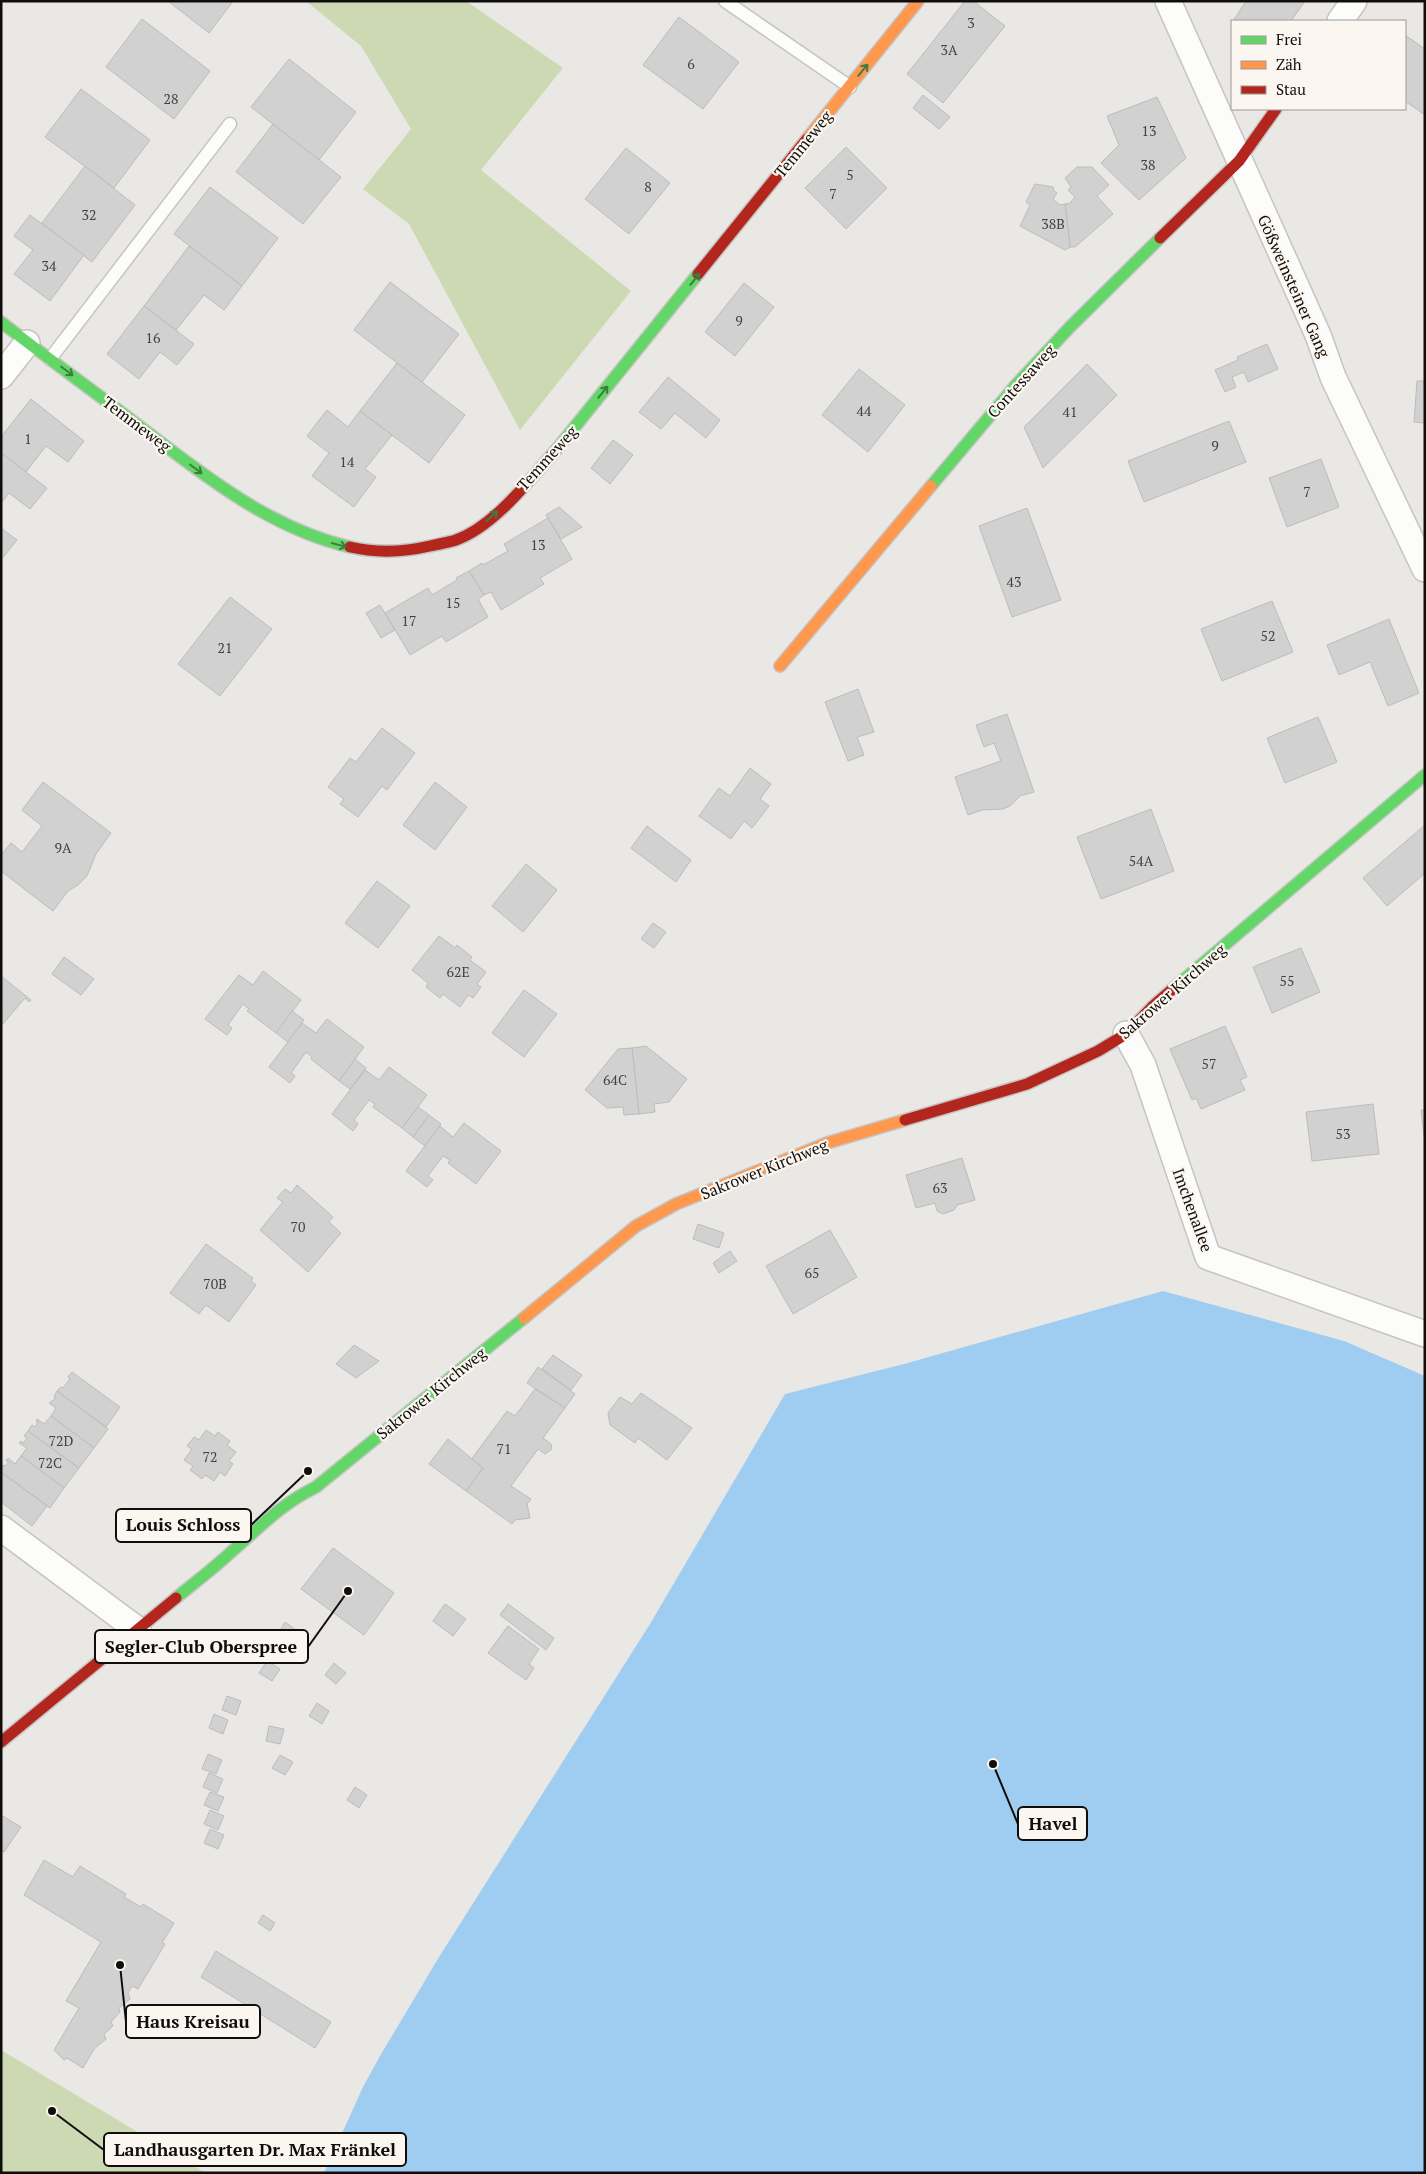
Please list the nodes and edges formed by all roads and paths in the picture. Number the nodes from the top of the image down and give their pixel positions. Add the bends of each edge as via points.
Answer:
1 (725, 1) edge
2 (918, 1) edge
3 (1168, 1) edge
4 (1354, 1) edge
5 (1341, 20) edge
6 (850, 86) junction
7 (1275, 110) edge
8 (230, 124) dead end
9 (1239, 161) junction
10 (1, 322) edge
11 (27, 343) junction
12 (50, 359) junction
13 (1, 376) edge
14 (1425, 569) edge
15 (780, 666) dead end
16 (1425, 776) edge
17 (1126, 1034) junction
18 (1425, 1334) edge
19 (1, 1528) edge
20 (138, 1630) junction
21 (1, 1742) edge

1 - 6 lane
6 -> 2 street, Temmeweg
3 - 9 street, Gößweinsteiner Gang
4 - 5 street
12 -> 6 street, Temmeweg via 204,476 257,511 305,535 342,546 388,553 421,550 457,539 478,528 557,449
7 - 9 street, Contessaweg
8 - 12 lane
9 - 14 street, Gößweinsteiner Gang via 1318,334 1333,377
9 - 15 street, Contessaweg via 1070,326 1015,386
10 - 11 street, Temmeweg
11 - 12 street, Temmeweg
11 - 13 street
16 - 17 street, Sakrower Kirchweg via 1152,1007
17 - 18 street, Imchenallee via 1143,1065 1208,1257
17 - 20 street, Sakrower Kirchweg via 1098,1051 1027,1084 827,1143 676,1204 654,1216 316,1487 302,1493 251,1532 232,1552
19 - 20 street
20 - 21 street, Sakrower Kirchweg

